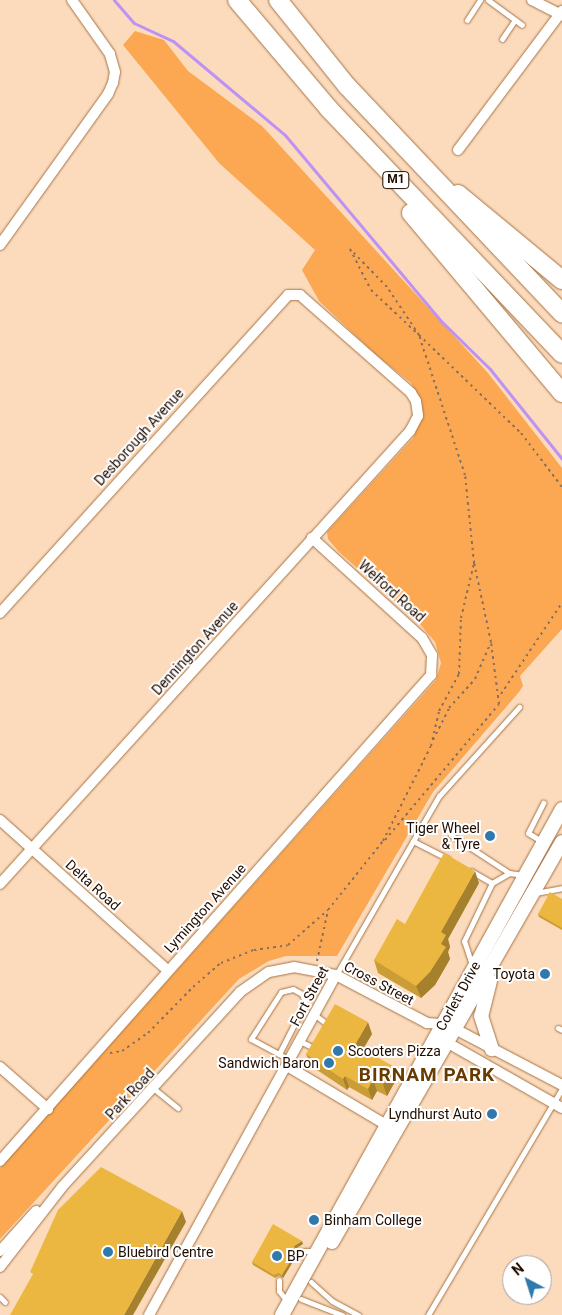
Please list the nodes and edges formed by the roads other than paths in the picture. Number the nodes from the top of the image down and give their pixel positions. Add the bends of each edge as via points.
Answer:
1 (72, 0) edge
2 (237, 0) edge
3 (278, 0) edge
4 (480, 0) edge
5 (488, 0) edge
6 (532, 0) edge
7 (561, 13) edge
8 (467, 20) dead end
9 (515, 20) junction
10 (522, 25) dead end
11 (502, 39) dead end
12 (344, 125) junction
13 (458, 150) dead end
14 (432, 178) junction
15 (0, 245) edge
16 (562, 280) edge
17 (304, 298) joint
18 (562, 313) edge
19 (562, 354) edge
20 (562, 393) edge
21 (312, 538) junction
22 (0, 613) edge
23 (431, 675) joint
24 (519, 707) dead end
25 (543, 803) dead end
26 (562, 809) edge
27 (0, 820) edge
28 (452, 835) dead end
29 (413, 841) junction
30 (543, 842) junction
31 (562, 842) edge
32 (32, 849) junction
33 (457, 864) edge
34 (466, 869) edge
35 (509, 873) junction
36 (525, 875) junction
37 (492, 883) junction
38 (0, 884) edge
39 (562, 888) edge
40 (533, 893) junction
41 (496, 961) junction
42 (474, 968) junction
43 (167, 970) junction
44 (336, 975) junction
45 (315, 1014) junction
46 (217, 1018) joint
47 (325, 1028) edge
48 (446, 1033) junction
49 (321, 1034) edge
50 (300, 1041) junction
51 (492, 1049) junction
52 (279, 1054) junction
53 (289, 1063) junction
54 (0, 1067) edge
55 (562, 1086) edge
56 (153, 1088) junction
57 (552, 1102) junction
58 (178, 1108) dead end
59 (562, 1108) edge
60 (48, 1109) junction
61 (388, 1126) junction
62 (0, 1161) edge
63 (41, 1210) junction
64 (0, 1251) edge
65 (299, 1251) dead end
66 (317, 1252) junction
67 (0, 1267) edge
68 (279, 1280) dead end
69 (311, 1282) junction
70 (0, 1297) edge
71 (5, 1302) dead end
72 (291, 1308) edge
73 (149, 1315) edge
74 (342, 1315) edge
75 (358, 1315) edge
76 (428, 1315) edge

1 - 15 street via 114,62 115,72 108,94
2 - 12 highway, M1
3 - 14 highway, M1 via 347,86
4 - 8 lane
5 - 9 lane
6 - 7 street
7 - 13 street
9 - 10 lane
9 - 11 lane
12 - 19 highway, M1
12 - 20 highway via 360,156 480,292
14 - 16 highway via 481,209
14 - 18 highway, M1
17 - 21 street, Dennington Avenue via 411,393 418,416 410,431
17 - 22 street, Desborough Avenue via 292,293 283,298
21 - 23 street, Welford Road via 422,638 432,655
21 - 32 street, Dennington Avenue
23 - 43 street, Lymington Avenue
24 - 29 lane, Fort Street via 446,787
25 - 30 lane via 528,833
26 - 30 main road, Corlett Drive
27 - 32 street, Delta Road
28 - 35 lane
29 - 33 lane
29 - 44 lane, Fort Street
30 - 36 main road, Corlett Drive
31 - 40 main road, Corlett Drive
32 - 38 street, Dennington Avenue
32 - 43 street, Delta Road
34 - 37 lane
35 - 36 lane
35 - 37 lane
36 - 42 main road, Corlett Drive
37 - 42 lane via 464,941 466,954
39 - 40 lane
40 - 41 main road, Corlett Drive
41 - 48 main road, Corlett Drive
41 - 51 main road via 481,1016
42 - 48 main road, Corlett Drive
43 - 60 street, Lymington Avenue
44 - 45 street, Fort Street
44 - 46 street, Cross Street via 288,967 269,972 250,983
44 - 48 street, Cross Street
45 - 47 lane via 328,1022
45 - 50 street, Fort Street
46 - 56 street, Park Road
48 - 51 street, Cross Street
48 - 57 street, Cross Street
48 - 61 main road, Corlett Drive
48 - 69 main road, Corlett Drive
49 - 50 lane via 312,1047
50 - 53 street, Fort Street
51 - 55 street, Cross Street
52 - 52 lane via 252,1040 281,992 293,989 302,994 306,1003
52 - 53 lane
53 - 61 street
53 - 73 street, Fort Street
54 - 60 street
55 - 57 lane
56 - 58 lane
56 - 63 street, Park Road
57 - 59 street, Cross Street
57 - 76 lane
60 - 62 street, Lymington Avenue
61 - 66 main road, Corlett Drive
63 - 64 street, Park Road
63 - 67 street, Park Road
65 - 66 lane
66 - 72 main road, Corlett Drive
68 - 72 lane via 280,1290
69 - 72 main road, Corlett Drive
69 - 75 lane via 332,1301
70 - 71 lane
72 - 74 lane

